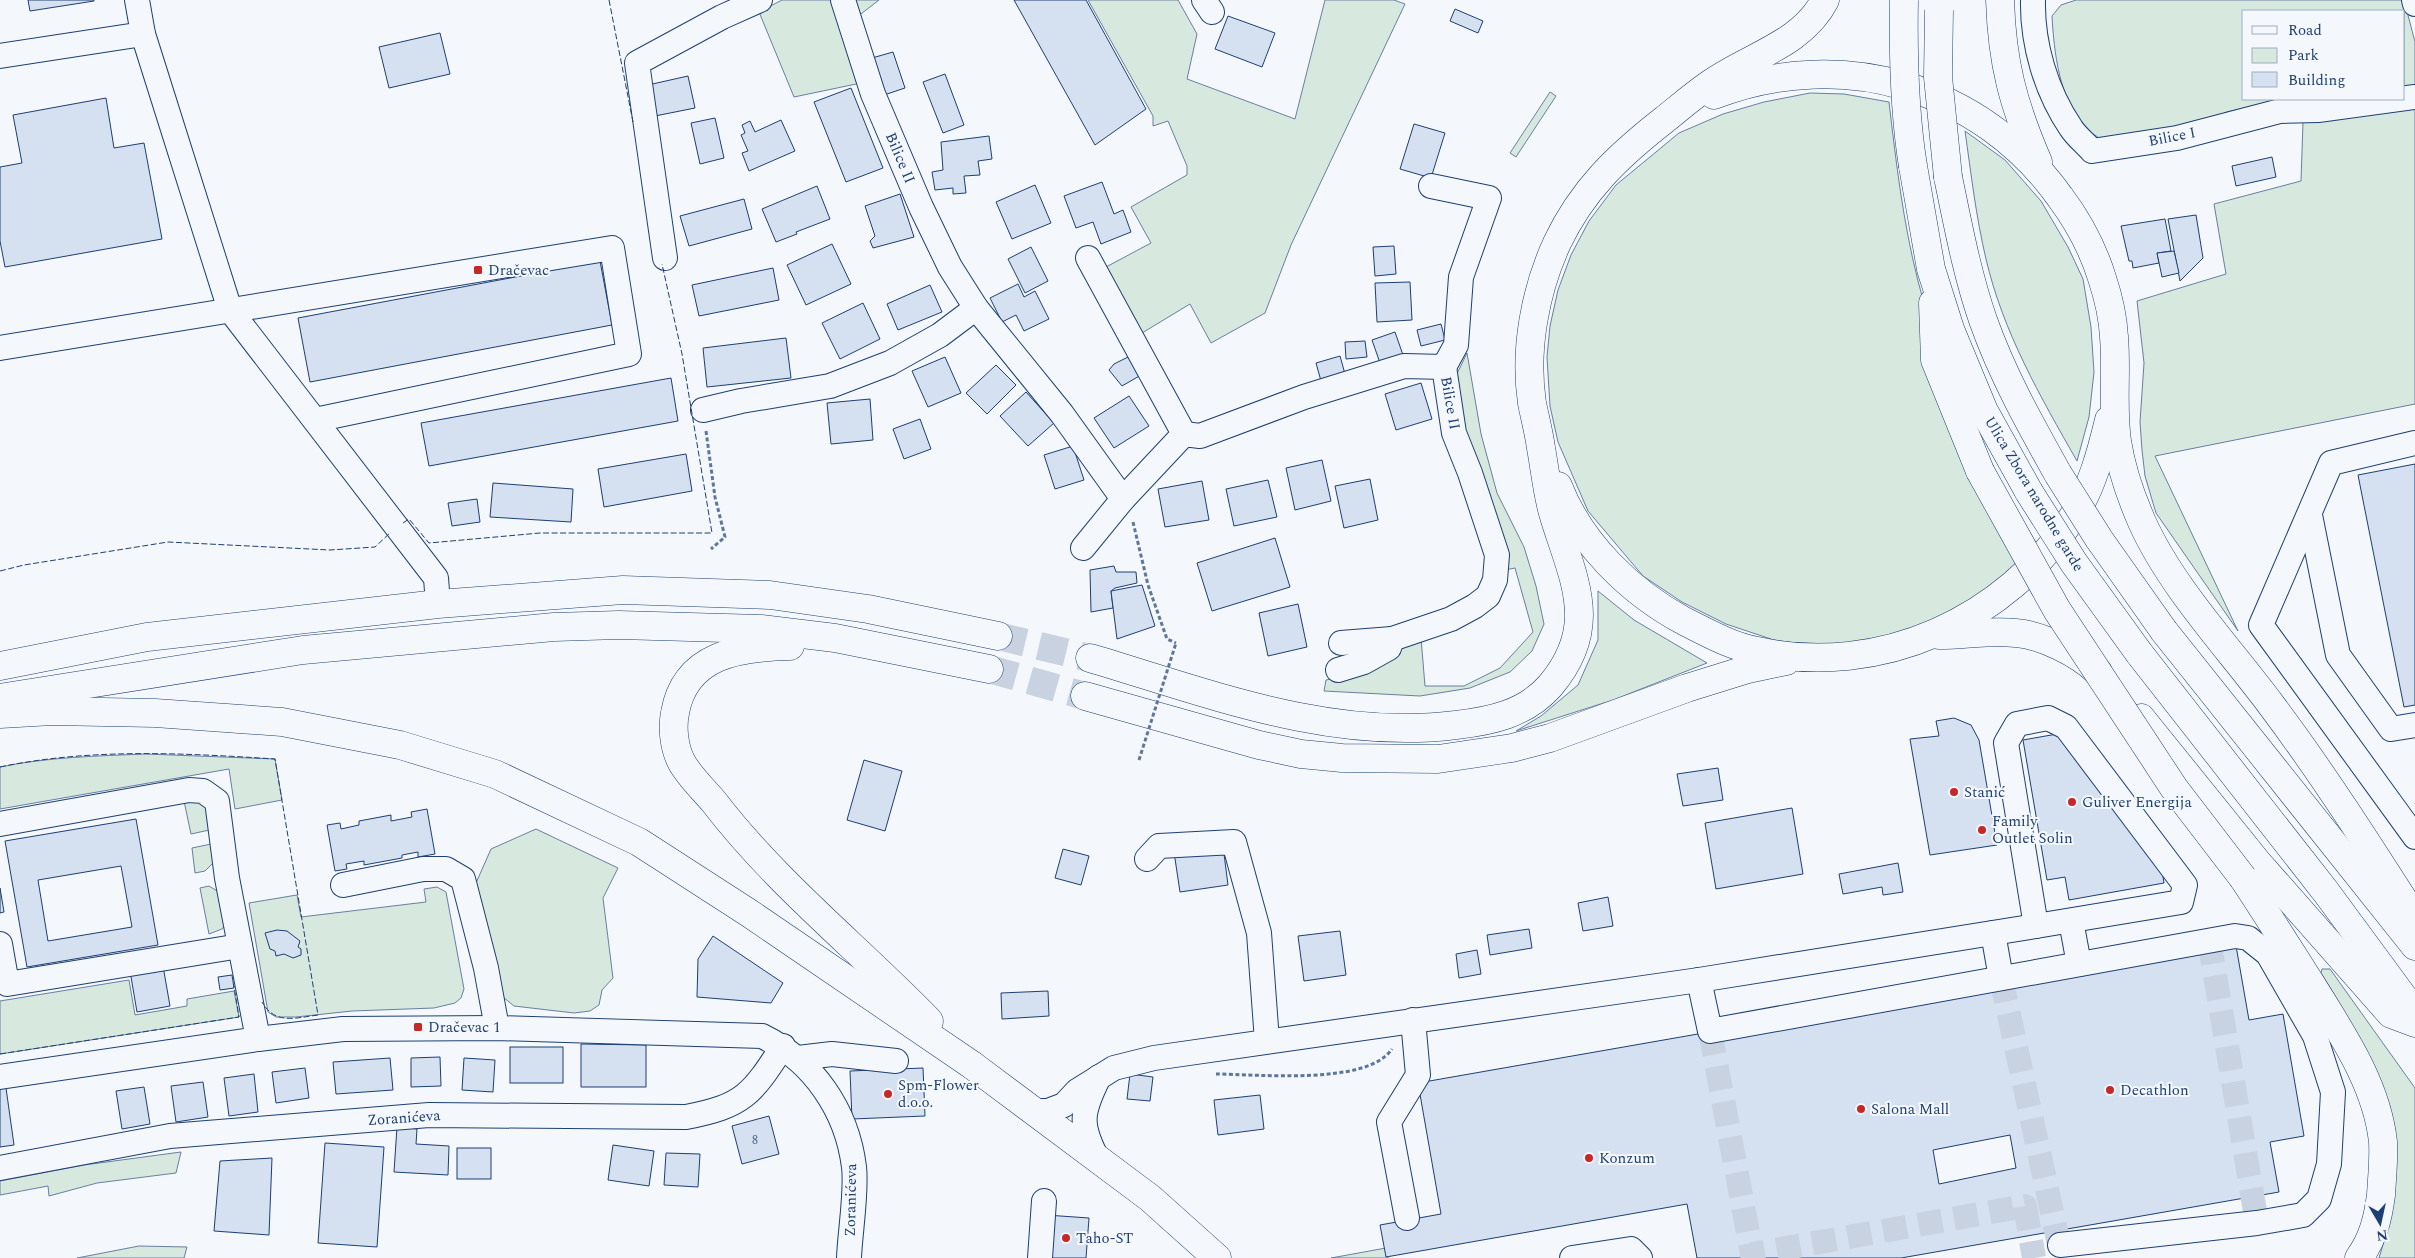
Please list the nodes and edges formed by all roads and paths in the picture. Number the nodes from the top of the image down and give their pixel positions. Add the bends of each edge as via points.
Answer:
1 (137, 0) edge
2 (760, 0) edge
3 (843, 0) edge
4 (1825, 0) edge
5 (1904, 0) edge
6 (2000, 0) edge
7 (2033, 0) edge
8 (2414, 0) edge
9 (2415, 4) edge
10 (1940, 5) edge
11 (142, 34) junction
12 (0, 56) edge
13 (2393, 100) edge
14 (1662, 122) junction
15 (2042, 172) junction
16 (1431, 186) dead end
17 (666, 258) dead end
18 (1088, 258) dead end
19 (1931, 269) junction
20 (976, 308) junction
21 (230, 310) junction
22 (0, 348) edge
23 (1444, 366) junction
24 (2114, 398) junction
25 (704, 410) joint
26 (315, 420) junction
27 (1184, 434) junction
28 (1540, 440) junction
29 (2415, 443) edge
30 (1123, 499) junction
31 (2310, 515) junction
32 (1083, 548) dead end
33 (711, 549) dead end
34 (438, 604) junction
35 (1935, 635) junction
36 (998, 636) tunnel mouth
37 (1392, 639) junction
38 (1340, 643) dead end
39 (872, 644) junction
40 (1805, 657) junction
41 (1090, 658) tunnel mouth
42 (0, 666) edge
43 (989, 669) tunnel mouth
44 (1338, 670) dead end
45 (1085, 696) tunnel mouth
46 (0, 698) edge
47 (0, 714) edge
48 (2415, 725) edge
49 (1139, 760) dead end
50 (0, 824) edge
51 (2415, 836) edge
52 (1147, 859) dead end
53 (343, 885) dead end
54 (2415, 918) edge
55 (2071, 921) junction
56 (2036, 926) junction
57 (1993, 933) junction
58 (0, 944) edge
59 (240, 946) junction
60 (2415, 946) edge
61 (2079, 964) junction
62 (2001, 978) junction
63 (1698, 980) junction
64 (2415, 1013) edge
65 (1413, 1020) junction
66 (2415, 1023) edge
67 (497, 1028) junction
68 (258, 1039) junction
69 (1267, 1041) junction
70 (790, 1052) junction
71 (896, 1061) dead end
72 (972, 1065) junction
73 (1206, 1074) dead end
74 (0, 1077) edge
75 (1099, 1077) junction
76 (1032, 1111) junction
77 (1098, 1160) junction
78 (0, 1168) edge
79 (1044, 1201) dead end
80 (1407, 1218) dead end
81 (2060, 1245) dead end
82 (849, 1258) edge
83 (1040, 1258) edge
84 (1216, 1258) edge
85 (1572, 1258) edge
86 (1640, 1258) edge
87 (2358, 1258) edge

1 - 11 street
2 - 17 street via 636,64
3 - 20 street, Bilice II via 873,94 920,206 950,267
4 - 14 main road via 1819,12 1794,37 1712,83
5 - 19 main road, Ulica Zbora narodne garde, bridge via 1908,135
6 - 15 main road via 2001,38 2008,82
7 - 13 street, Bilice I via 2032,22 2050,90 2071,129 2092,150 2178,138 2280,111 2318,110
8 - 9 street
10 - 60 main road, Ulica Zbora narodne garde, bridge via 1938,77 1948,177 1965,260 1983,321 2016,398 2099,539 2164,631
11 - 12 street
11 - 21 street
14 - 15 main road via 1698,102 1778,77 1861,76 1918,90 1979,118
14 - 28 main road via 1629,147 1601,175 1576,208 1557,243 1543,281 1534,320 1530,360 1532,401
15 - 24 main road via 2078,222 2102,277 2114,337
16 - 23 street via 1489,198 1461,277 1456,344
18 - 27 street
19 - 64 main road, Ulica Zbora narodne garde, bridge via 1950,329 1984,411 2029,492 2074,563 2139,653 2326,892
19 - 87 main road, bridge via 1935,360 1980,471 2057,610 2174,788 2243,878 2360,1066 2373,1100 2382,1141 2382,1182 2378,1221
20 - 25 street via 940,335 890,363 830,386
20 - 30 street, Bilice II via 1062,414
21 - 22 street
21 - 26 street
21 - 26 street via 612,248 629,354
23 - 27 street, Bilice II via 1404,366 1304,397 1200,436
23 - 37 street, Bilice II via 1454,433 1497,555 1496,573 1488,596 1475,606 1451,620
24 - 35 main road via 2100,458 2074,515 2048,550 2037,564 1990,605
24 - 54 main road via 2117,442 2124,475 2142,523 2167,569 2273,707
25 - 33 path via 715,497 725,537
26 - 34 street via 436,578
27 - 30 street
28 - 40 main road via 1565,504 1593,545 1605,561 1657,606 1723,640 1757,651
28 - 41 main road via 1552,510 1572,574 1579,614 1575,644 1559,675 1538,700 1510,715 1431,728 1336,724 1273,712
29 - 31 street via 2330,463
30 - 32 street
30 - 49 path, bridge via 1131,513 1148,585 1167,639 1176,643
31 - 48 street via 2338,655 2391,729
31 - 51 street via 2261,625
34 - 36 main road via 623,590 770,595 868,610
34 - 42 main road via 147,637
35 - 40 main road via 1887,650 1836,657
35 - 66 main road via 2018,633 2054,644 2087,661 2132,707 2233,833 2391,1014
37 - 38 street, Bilice II
37 - 44 street, Bilice II via 1389,648 1364,662
39 - 43 main road
39 - 46 main road via 760,629 685,625 554,627 303,650
39 - 72 main road via 758,647 713,659 691,675 678,695 672,724 681,760 730,824
40 - 45 main road via 1748,669 1687,688 1550,738 1512,748 1438,759 1301,754
47 - 72 main road via 52,711 155,713 282,722 400,745 495,774 639,842 749,912
50 - 59 street via 189,790 211,795 217,800
52 - 69 street via 1159,846 1234,842 1259,933
53 - 67 street via 423,869 446,869 463,879 486,968
55 - 56 street
55 - 56 street via 2181,902 2185,885 2066,727 2048,718 2017,724 2006,742
55 - 61 street
56 - 57 street
57 - 62 street
57 - 63 street
58 - 59 street via 7,984
59 - 68 street
61 - 62 street
61 - 81 street via 2235,936 2248,938 2268,954 2315,1036 2333,1092 2329,1164 2319,1199 2303,1215
62 - 63 street via 1710,1031
63 - 65 street
65 - 69 street
65 - 73 path via 1388,1055 1358,1070 1321,1075
65 - 80 street via 1418,1075 1389,1122
67 - 68 street via 343,1029
67 - 70 street, Zoranićeva via 762,1036
68 - 74 street
69 - 75 street via 1132,1062
70 - 71 street
70 - 78 street, Zoranićeva via 764,1074 743,1099 717,1111 686,1117 429,1115 170,1136
70 - 82 street, Zoranićeva via 808,1067 828,1094 847,1132 854,1168
72 - 76 main road
75 - 76 street via 1064,1104 1048,1111
75 - 77 street via 1086,1103 1084,1118 1086,1137
76 - 77 main road
77 - 84 main road via 1150,1198
79 - 83 street
85 - 86 street via 1631,1249

